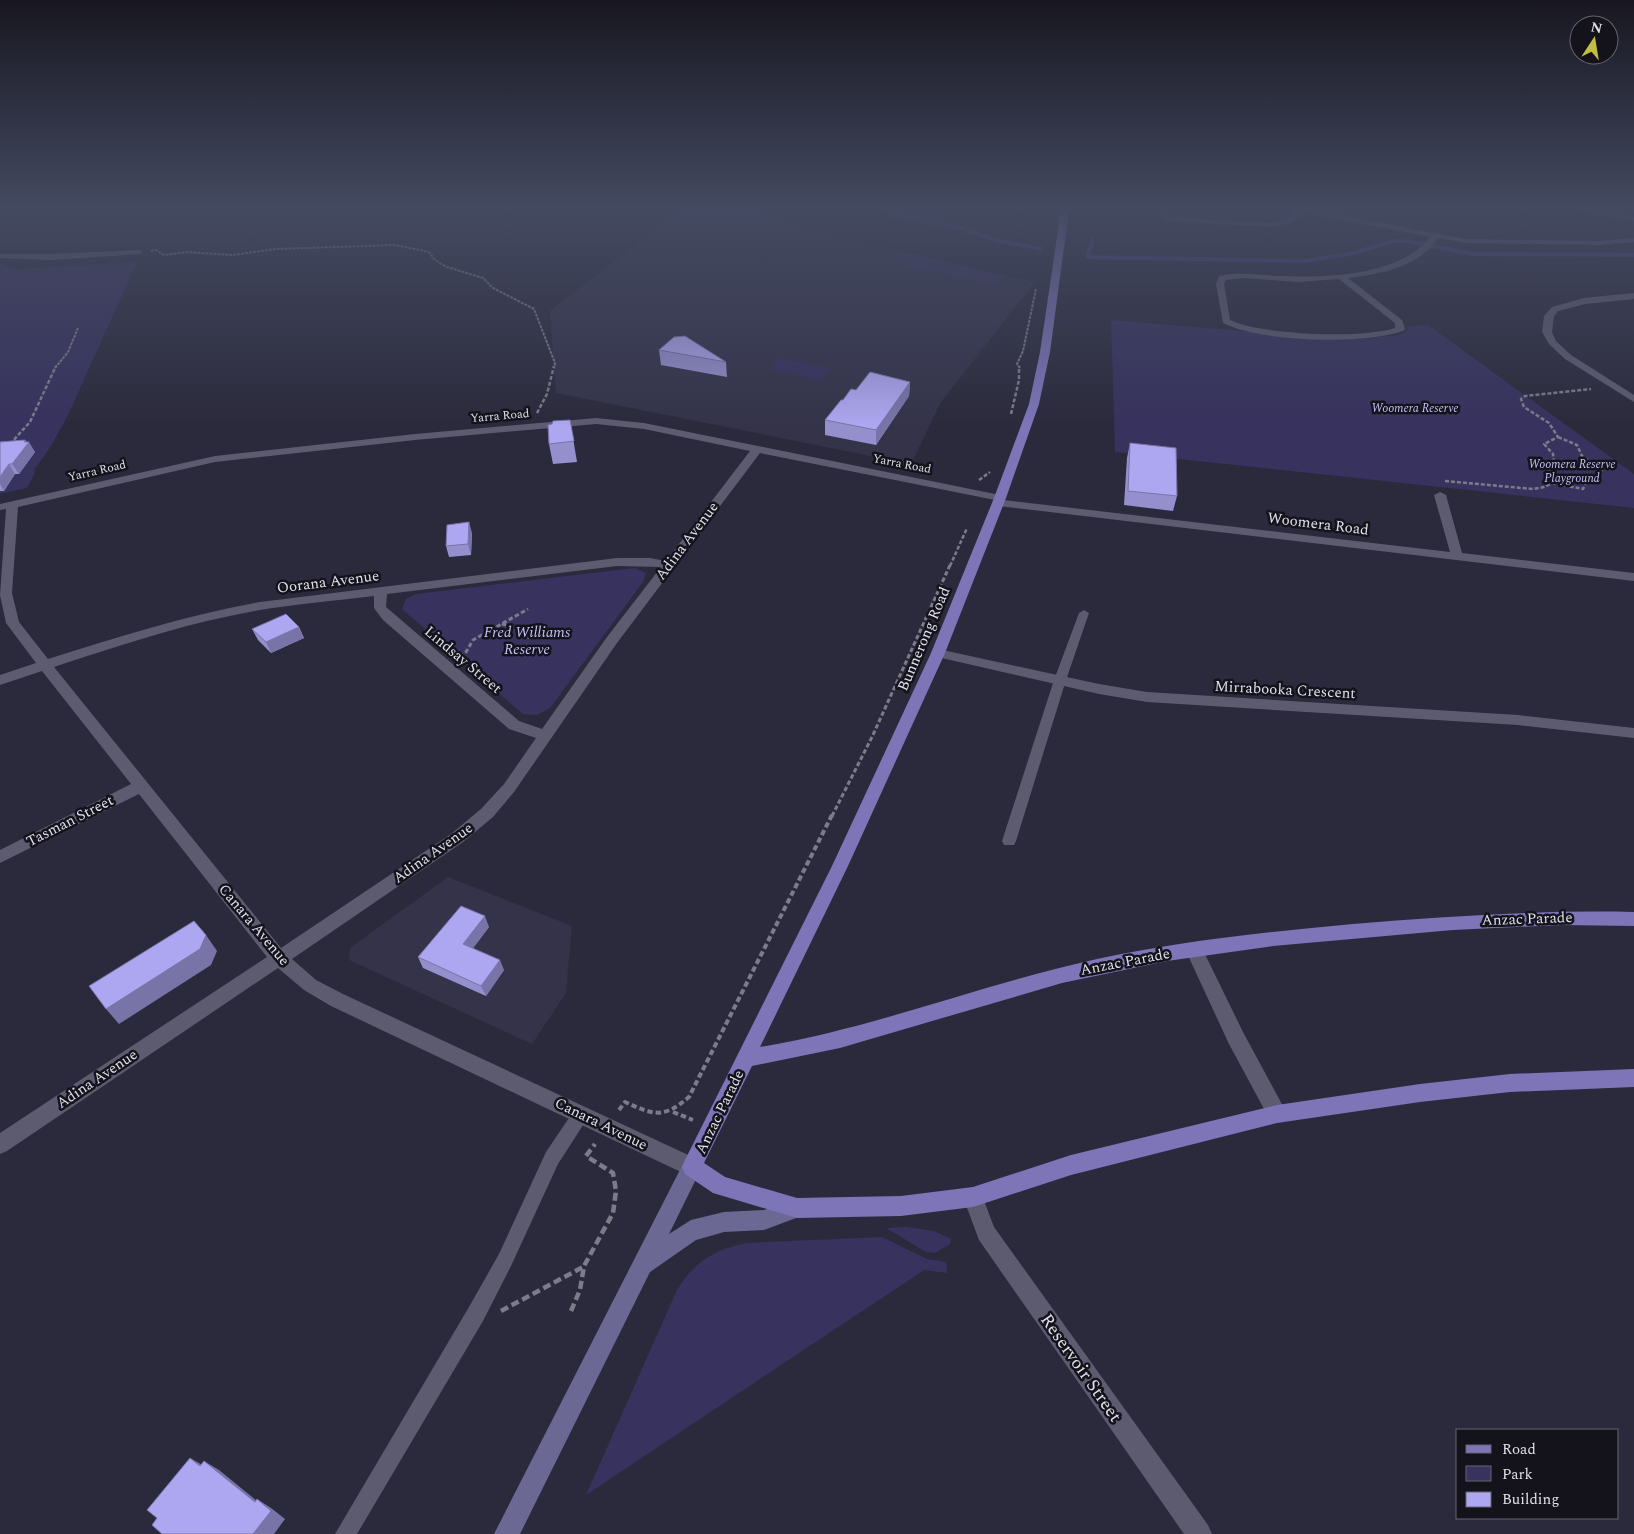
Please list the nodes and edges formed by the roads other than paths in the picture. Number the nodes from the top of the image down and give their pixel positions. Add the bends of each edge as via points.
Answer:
1 (1055, 282) edge
2 (1221, 282) edge
3 (1348, 282) edge
4 (1634, 296) edge
5 (1634, 399) edge
6 (758, 448) junction
7 (1440, 495) road end
8 (999, 501) junction
9 (6, 505) edge
10 (1457, 556) junction
11 (668, 565) junction
12 (1634, 577) edge
13 (381, 591) junction
14 (1084, 612) dead end
15 (938, 653) junction
16 (45, 665) junction
17 (0, 680) edge
18 (1060, 680) junction
19 (1634, 733) edge
20 (546, 736) junction
21 (140, 786) junction
22 (1009, 841) dead end
23 (0, 857) edge
24 (1634, 918) edge
25 (1194, 949) junction
26 (279, 959) junction
27 (747, 1058) junction
28 (1634, 1078) edge
29 (581, 1114) junction
30 (1277, 1114) junction
31 (0, 1144) edge
32 (692, 1167) junction
33 (972, 1197) junction
34 (797, 1208) junction
35 (643, 1265) junction
36 (345, 1534) edge
37 (507, 1534) edge
38 (1199, 1534) edge

1 - 8 main road, Bunnerong Road via 1034,404
2 - 3 street via 1226,321 1247,330 1347,338 1385,335 1400,329 1398,322
4 - 5 street via 1569,304 1556,309 1548,316 1547,332 1552,342 1568,357
6 - 8 street, Yarra Road via 969,491
6 - 9 street, Yarra Road via 620,422 596,421 215,459
6 - 11 street, Adina Avenue
7 - 10 street
8 - 10 street, Woomera Road
8 - 15 main road, Bunnerong Road
9 - 16 street, Canara Avenue via 6,593 13,622
10 - 12 street, Woomera Road
11 - 13 street, Oorana Avenue via 617,562
11 - 20 street, Adina Avenue
13 - 16 street, Oorana Avenue via 228,612
13 - 20 street, Lindsay Street via 380,608 388,617 514,725
14 - 18 lane
15 - 18 street, Mirrabooka Crescent
15 - 27 main road, Bunnerong Road
16 - 17 street, Oorana Avenue
16 - 21 street, Canara Avenue
18 - 19 street, Mirrabooka Crescent via 1147,697 1518,720
18 - 22 lane
20 - 26 street, Adina Avenue via 487,813 457,838
21 - 23 street, Tasman Street
21 - 26 street, Canara Avenue
24 - 25 main road, Anzac Parade via 1451,922
25 - 27 main road, Anzac Parade via 1061,975 851,1037
25 - 30 street
26 - 29 street, Canara Avenue via 310,985 337,1000
26 - 31 street, Adina Avenue
27 - 32 main road, Anzac Parade
28 - 30 main road, Anzac Parade via 1510,1083
29 - 32 street, Canara Avenue
29 - 36 lane via 552,1158 505,1260 467,1330
30 - 33 main road, Anzac Parade via 1071,1165
32 - 34 main road, Anzac Parade via 720,1186
32 - 35 main road, Anzac Parade
33 - 34 main road, Anzac Parade via 901,1206
33 - 38 street, Reservoir Street via 986,1233
34 - 35 main road via 764,1220 724,1222 691,1231
35 - 37 main road, Anzac Parade

